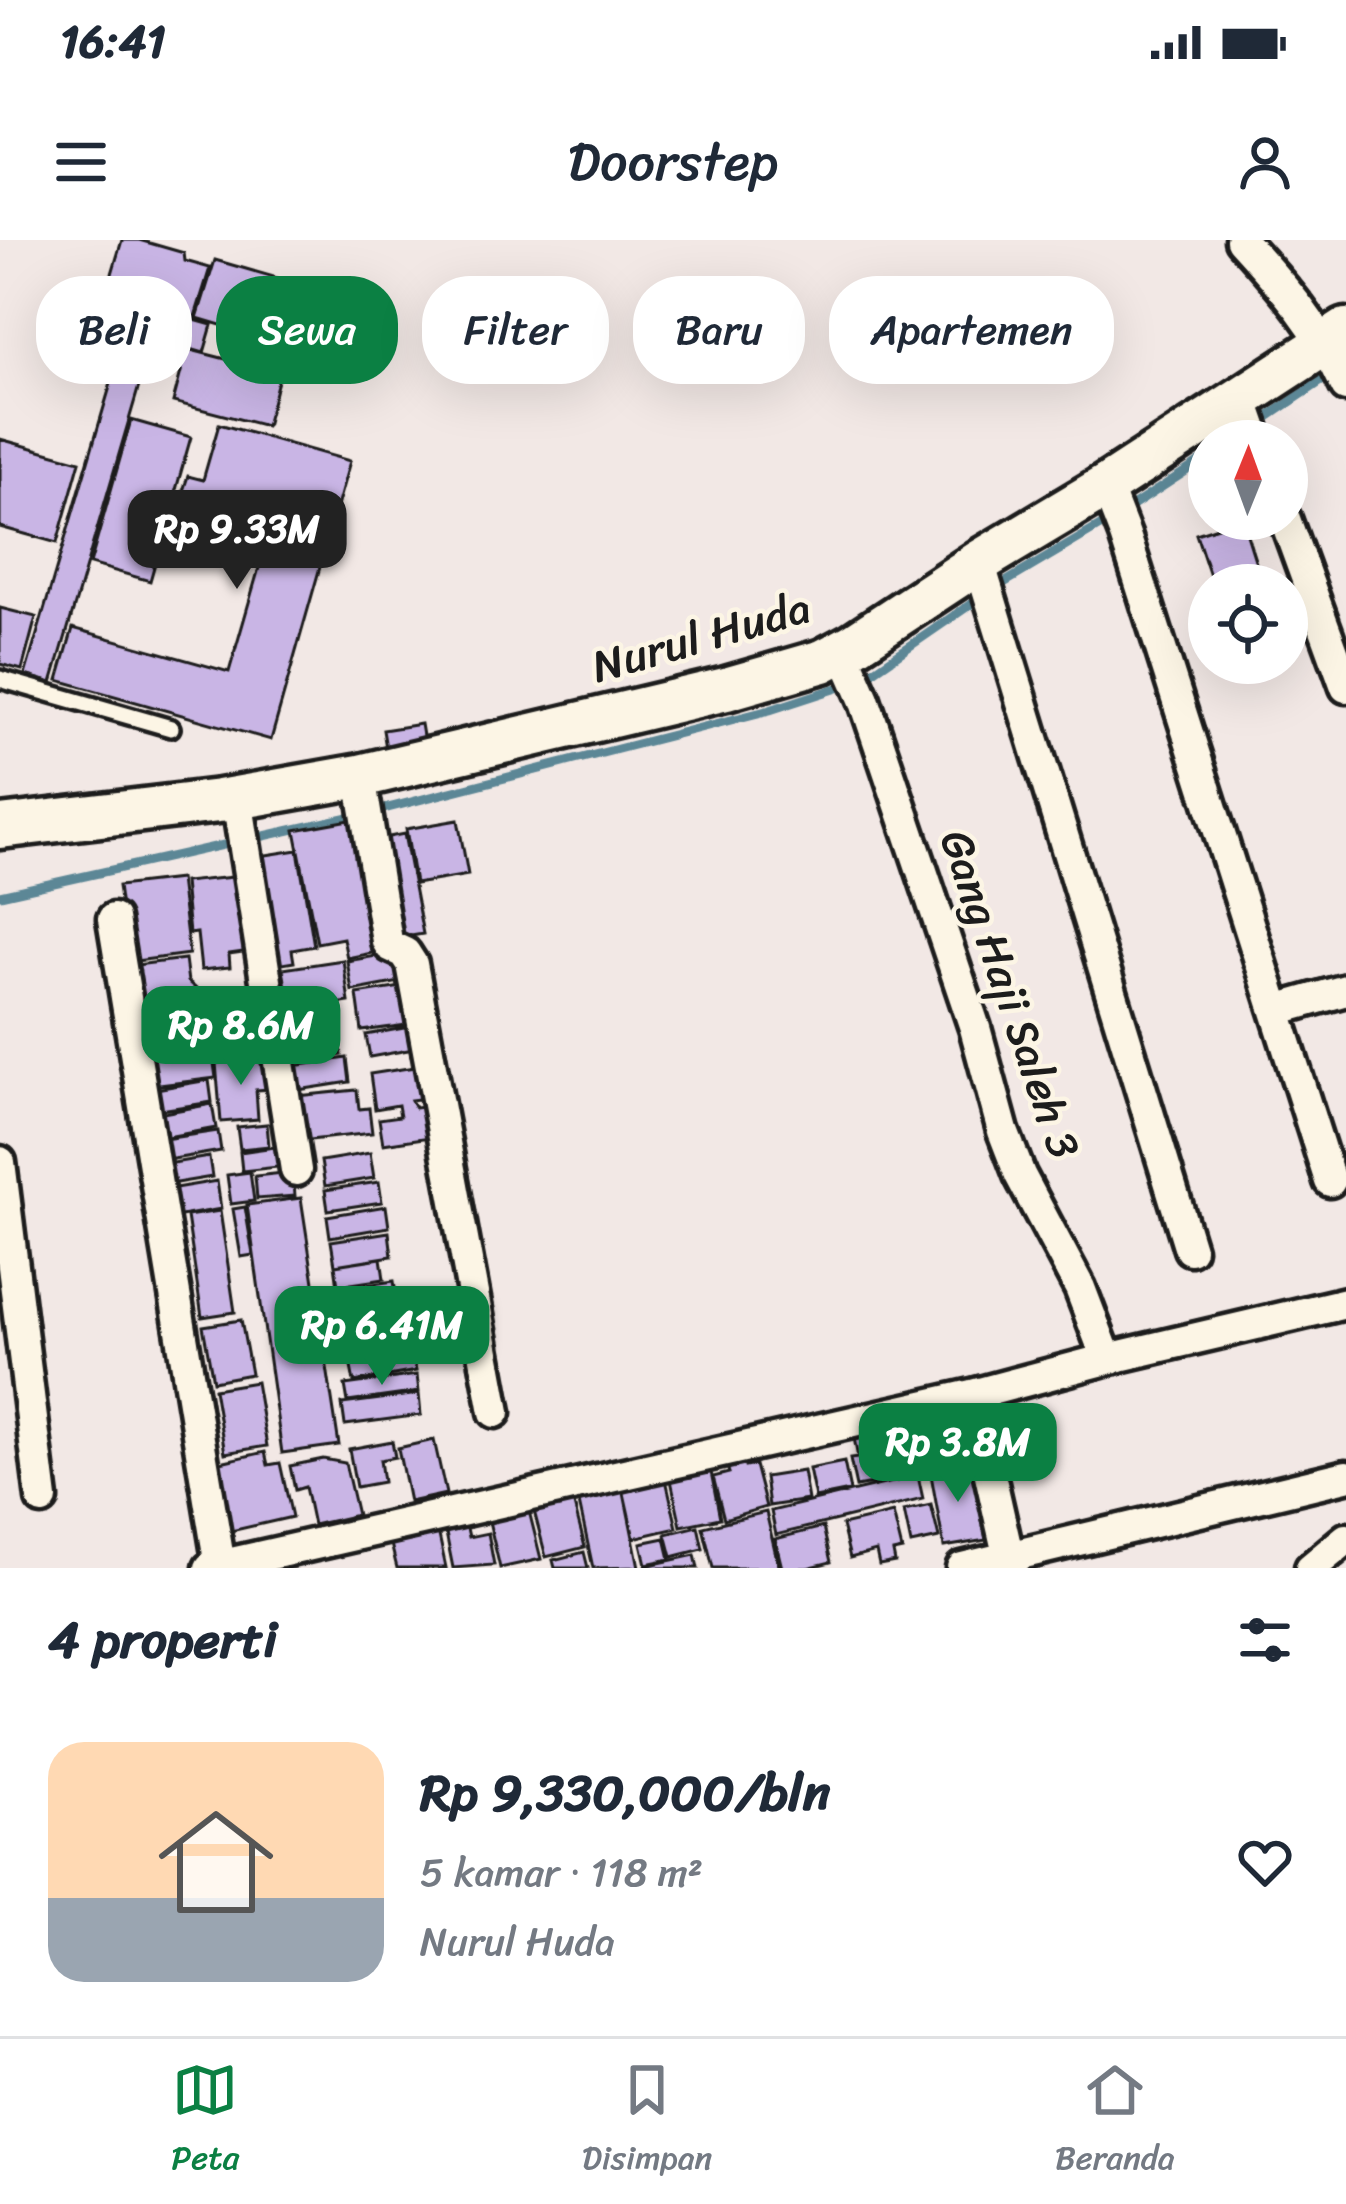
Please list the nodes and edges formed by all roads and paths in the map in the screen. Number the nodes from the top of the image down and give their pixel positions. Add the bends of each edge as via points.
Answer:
1 (1240, 240) edge
2 (1338, 355) edge
3 (1244, 404) junction
4 (1250, 420) edge
5 (1115, 509) junction
6 (1293, 540) edge
7 (986, 583) junction
8 (847, 659) junction
9 (0, 679) edge
10 (1346, 687) edge
11 (172, 728) dead end
12 (362, 785) junction
13 (238, 804) junction
14 (0, 827) edge
15 (113, 919) dead end
16 (1346, 990) edge
17 (1276, 1010) junction
18 (0, 1162) edge
19 (296, 1170) dead end
20 (1330, 1181) dead end
21 (1190, 1249) dead end
22 (1346, 1303) edge
23 (1107, 1359) junction
24 (972, 1395) junction
25 (495, 1412) dead end
26 (1346, 1476) edge
27 (42, 1499) dead end
28 (1346, 1539) edge
29 (293, 1559) edge
30 (1010, 1563) edge
31 (215, 1567) edge
32 (962, 1568) edge
33 (1311, 1568) edge

1 - 2 street
2 - 3 street, Nurul Huda
3 - 4 street
3 - 5 street, Nurul Huda
5 - 7 street, Nurul Huda
5 - 17 street
6 - 10 street
7 - 8 street, Nurul Huda
7 - 21 street
8 - 12 street, Nurul Huda
8 - 23 street, Gang Haji Saleh 3 via 1020,1175
9 - 11 lane
12 - 13 street, Nurul Huda
12 - 25 street via 387,941 412,964
13 - 14 street, Nurul Huda
13 - 19 street
15 - 31 street
16 - 17 street
17 - 20 street
18 - 27 street
22 - 23 street
23 - 24 street
24 - 29 street
24 - 30 street
26 - 30 street
28 - 33 street
29 - 31 street
30 - 32 street

